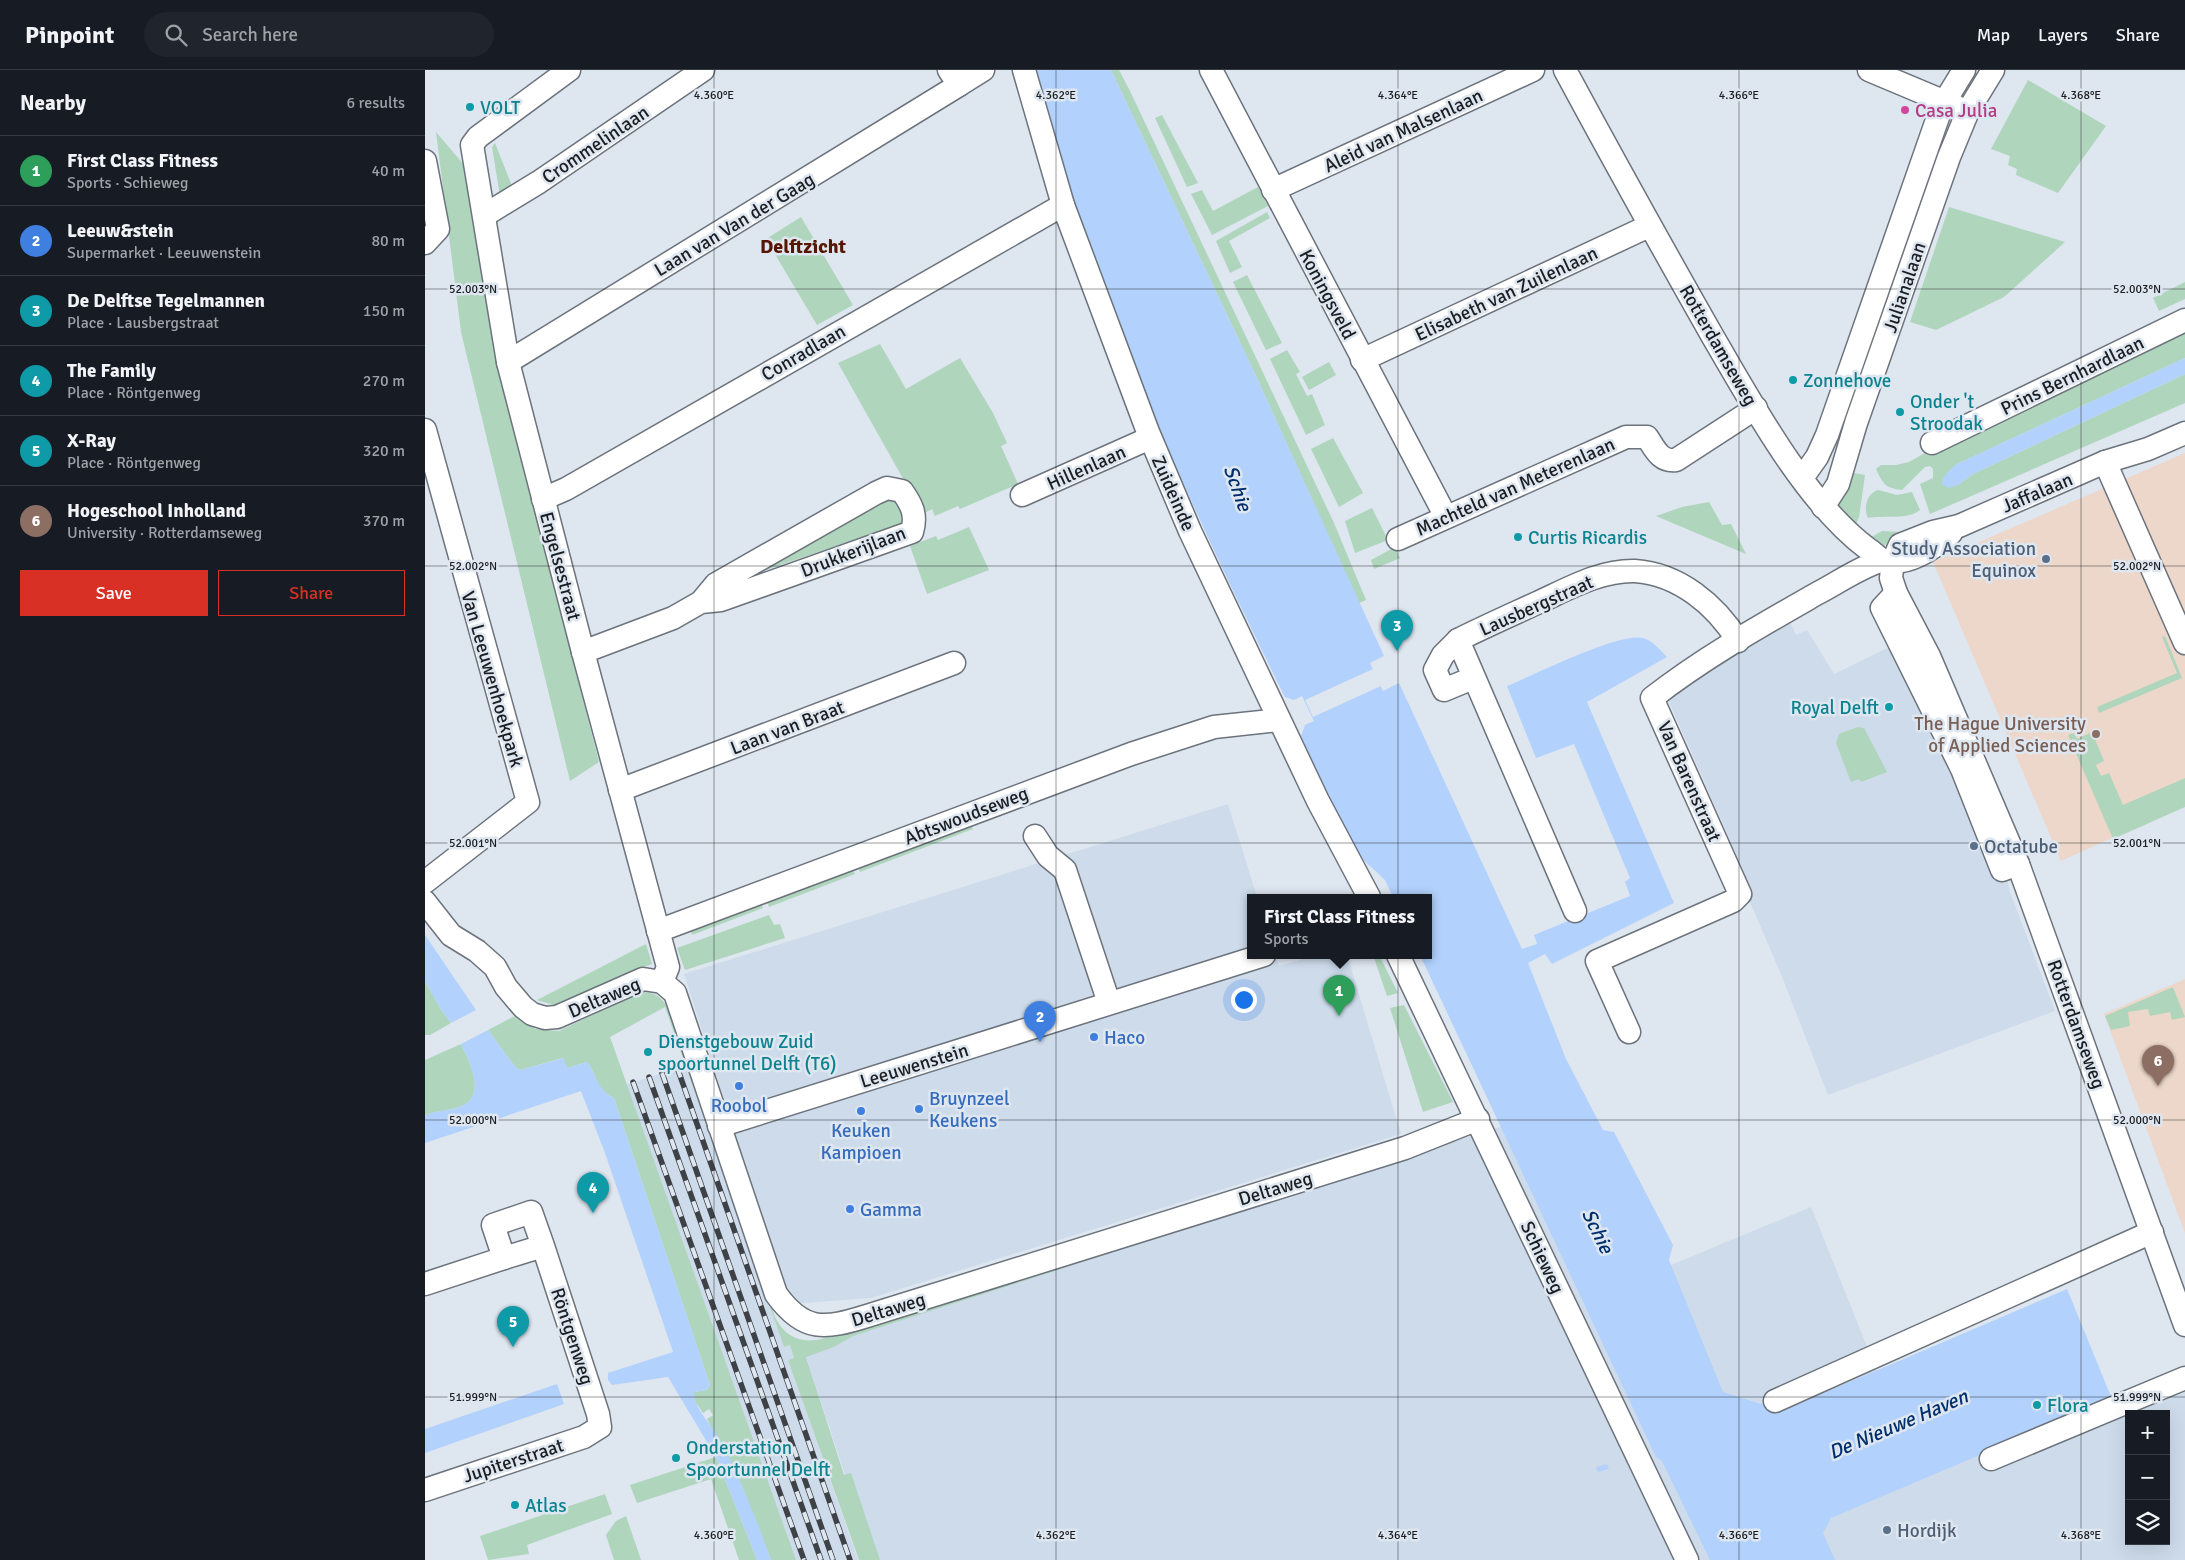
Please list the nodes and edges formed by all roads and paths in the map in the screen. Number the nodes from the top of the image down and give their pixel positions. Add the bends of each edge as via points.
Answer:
1 (569, 70) edge
2 (703, 70) edge
3 (983, 70) edge
4 (1024, 70) edge
5 (1211, 70) edge
6 (1533, 70) edge
7 (1565, 70) edge
8 (1869, 70) edge
9 (1965, 70) edge
10 (1993, 70) edge
11 (954, 78) edge
12 (1945, 101) junction
13 (1967, 111) junction
14 (425, 161) edge
15 (1273, 190) junction
16 (1063, 205) junction
17 (485, 216) junction
18 (1649, 226) junction
19 (425, 243) edge
20 (2185, 320) edge
21 (1362, 360) junction
22 (508, 362) junction
23 (1756, 408) junction
24 (2185, 421) edge
25 (425, 430) edge
26 (2185, 433) edge
27 (1150, 438) junction
28 (1932, 443) dead end
29 (2111, 460) junction
30 (1802, 478) junction
31 (1022, 495) dead end
32 (543, 499) junction
33 (1823, 507) junction
34 (1446, 517) junction
35 (1398, 539) dead end
36 (1888, 560) junction
37 (701, 602) junction
38 (2179, 614) edge
39 (1458, 640) junction
40 (1738, 641) junction
41 (2185, 643) edge
42 (583, 652) junction
43 (954, 663) dead end
44 (1473, 678) junction
45 (1279, 720) junction
46 (620, 790) junction
47 (1035, 836) dead end
48 (425, 882) edge
49 (1367, 894) edge
50 (425, 902) edge
51 (1575, 911) dead end
52 (658, 931) junction
53 (1251, 959) edge
54 (1400, 959) edge
55 (662, 982) junction
56 (1109, 1003) junction
57 (1629, 1032) dead end
58 (1478, 1119) junction
59 (719, 1126) junction
60 (2152, 1232) junction
61 (543, 1246) junction
62 (504, 1258) junction
63 (425, 1284) edge
64 (2185, 1325) edge
65 (2185, 1378) edge
66 (1775, 1401) dead end
67 (600, 1427) joint
68 (1991, 1459) dead end
69 (425, 1490) edge
70 (1687, 1560) edge

1 - 17 street, Engelsestraat via 478,137 472,145
2 - 17 street, Crommelinlaan
3 - 11 street, Laan van Van der Gaag
4 - 16 street, Zuideinde
5 - 15 street, Koningsveld
6 - 15 street, Aleid van Malsenlaan
7 - 18 street, Rotterdamseweg
8 - 12 street
9 - 12 street, Julianalaan
10 - 13 street, Julianalaan
11 - 22 street, Laan van Van der Gaag
12 - 13 street
12 - 30 street, Julianalaan via 1834,416 1817,457
13 - 33 street, Julianalaan via 1856,423 1838,484
14 - 19 street via 438,229
15 - 21 street, Koningsveld
16 - 27 street, Zuideinde
16 - 32 street, Conradlaan via 566,489
17 - 22 street, Engelsestraat
18 - 21 street, Elisabeth van Zuilenlaan
18 - 23 street, Rotterdamseweg
20 - 28 street, Prins Bernhardlaan
21 - 34 street, Koningsveld
22 - 32 street, Engelsestraat
23 - 30 street, Rotterdamseweg
23 - 34 street, Machteld van Meterenlaan via 1676,460 1661,458 1647,437 1626,437
24 - 29 street, Jaffalaan
25 - 48 street, Van Leeuwenhoekpark via 528,802
26 - 29 street, Jaffalaan
27 - 31 street, Hillenlaan
27 - 45 street, Zuideinde
29 - 36 street, Jaffalaan via 1959,526 1919,555
29 - 38 street
30 - 33 street, Rotterdamseweg
32 - 42 street, Engelsestraat
33 - 36 street, Rotterdamseweg via 1846,532
34 - 35 street, Machteld van Meterenlaan
36 - 40 street, Van Barenstraat via 1852,574
36 - 60 street, Rotterdamseweg via 1896,592 1882,608 1962,769 2002,870 2018,864
37 - 37 street, Drukkerijlaan via 721,600 911,532 915,520 913,509 903,491 887,488 715,584
37 - 42 street, Drukkerijlaan via 673,618
38 - 41 street
39 - 40 street, Lausbergstraat via 1590,578 1634,571 1667,577 1702,598 1726,621
39 - 44 street, Lausbergstraat
39 - 44 street, Lausbergstraat via 1443,655 1435,670 1444,690
40 - 57 street, Van Barenstraat via 1652,698 1740,894 1733,901 1597,961
42 - 46 street, Engelsestraat
43 - 46 street, Laan van Braat
44 - 51 street, Lausbergstraat
45 - 49 street, Zuideinde
45 - 52 street, Abtswoudseweg via 1214,727 1140,751
46 - 52 street, Engelsestraat
47 - 56 street via 1048,856 1065,870
50 - 55 street, Deltaweg via 451,935 495,967 506,987 532,1014 557,1017 633,982 643,979
52 - 55 street, Engelsestraat via 668,967
53 - 56 street, Leeuwenstein
54 - 58 street, Schieweg
55 - 59 street, Deltaweg via 675,993 679,1002
56 - 59 street, Leeuwenstein
58 - 59 street, Deltaweg via 1396,1151 830,1326 801,1321 787,1310 776,1294
58 - 70 street, Schieweg
60 - 64 street, Rotterdamseweg
60 - 66 street
61 - 62 street
61 - 62 street, Röntgenweg via 531,1212 493,1225
61 - 67 street, Röntgenweg
62 - 63 street
65 - 68 street
67 - 69 street, Jupiterstraat via 584,1437

